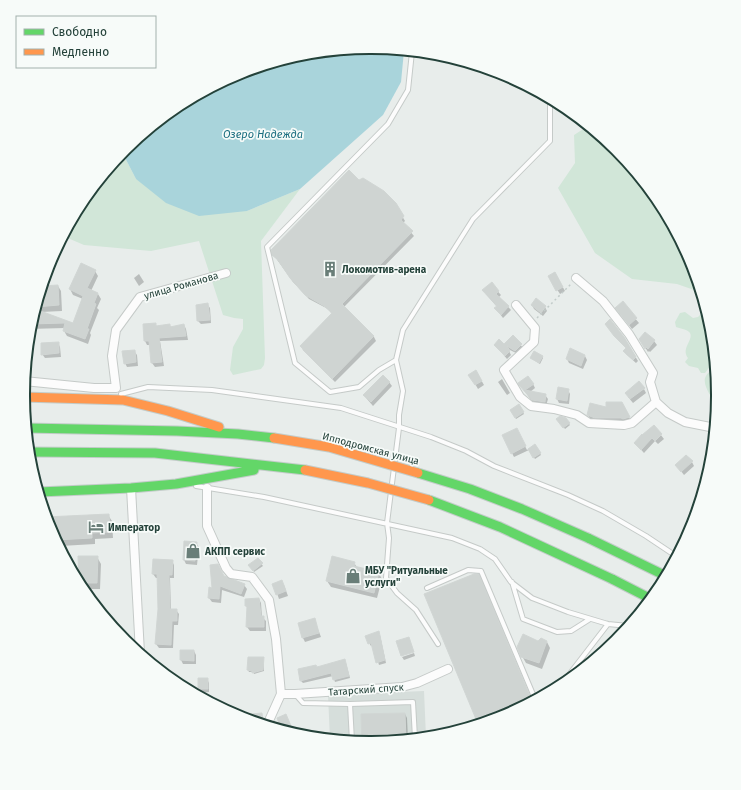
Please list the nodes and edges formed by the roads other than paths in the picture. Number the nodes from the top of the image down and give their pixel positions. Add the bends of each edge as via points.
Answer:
1 (412, 57) edge
2 (550, 106) edge
3 (226, 273) dead end
4 (576, 278) road end
5 (516, 305) dead end
6 (396, 360) junction
7 (31, 382) edge
8 (30, 397) edge
9 (101, 399) junction
10 (656, 402) junction
11 (709, 427) edge
12 (32, 428) edge
13 (399, 428) junction
14 (247, 434) junction
15 (35, 452) edge
16 (280, 467) junction
17 (176, 484) junction
18 (131, 488) junction
19 (207, 488) junction
20 (44, 492) edge
21 (387, 523) junction
22 (672, 553) edge
23 (660, 573) edge
24 (511, 582) junction
25 (427, 588) dead end
26 (645, 596) edge
27 (590, 618) junction
28 (608, 624) junction
29 (622, 625) edge
30 (438, 644) dead end
31 (140, 645) edge
32 (574, 668) edge
33 (448, 669) dead end
34 (281, 694) junction
35 (294, 694) junction
36 (533, 694) edge
37 (350, 704) junction
38 (269, 720) edge
39 (415, 733) edge
40 (352, 735) edge

1 - 6 lane via 408,90 388,124 267,247 295,363 330,392 358,387
2 - 6 lane via 550,141 473,219 403,330
3 - 7 street, улица Романова via 140,297 116,330 112,356 116,388
4 - 10 street via 603,301 629,334 652,373 650,382
5 - 10 street via 535,328 534,342 504,370 520,397 531,406 576,415 589,422 624,425 632,423
6 - 13 lane via 403,391
8 - 9 highway
9 - 13 lane via 148,387 212,390 341,408
9 - 14 highway via 123,400
10 - 11 street via 668,413 686,422
12 - 14 highway, Ипподромская улица
13 - 21 lane
13 - 22 lane via 466,451 494,466 589,504
14 - 23 highway, Ипподромская улица, bridge via 329,447 470,488 588,538
15 - 16 highway via 155,454
16 - 17 highway via 242,471
16 - 26 highway, bridge via 395,490 468,514 541,544
17 - 18 highway
17 - 19 lane
18 - 20 highway
18 - 31 street
19 - 21 lane via 264,497
19 - 34 street via 207,526 226,568 231,574 252,577 269,600 276,639
21 - 24 lane via 452,538 480,549 495,559
21 - 30 lane via 389,538 386,578 416,610
24 - 27 lane via 532,598
24 - 27 lane via 524,619 557,632 570,631
25 - 36 lane via 468,570 481,571
27 - 28 lane
28 - 29 lane
28 - 32 lane
33 - 35 street, Татарский спуск via 402,687
34 - 35 street, Татарский спуск
34 - 38 street
35 - 37 lane via 303,704
37 - 39 lane via 413,702
37 - 40 lane

